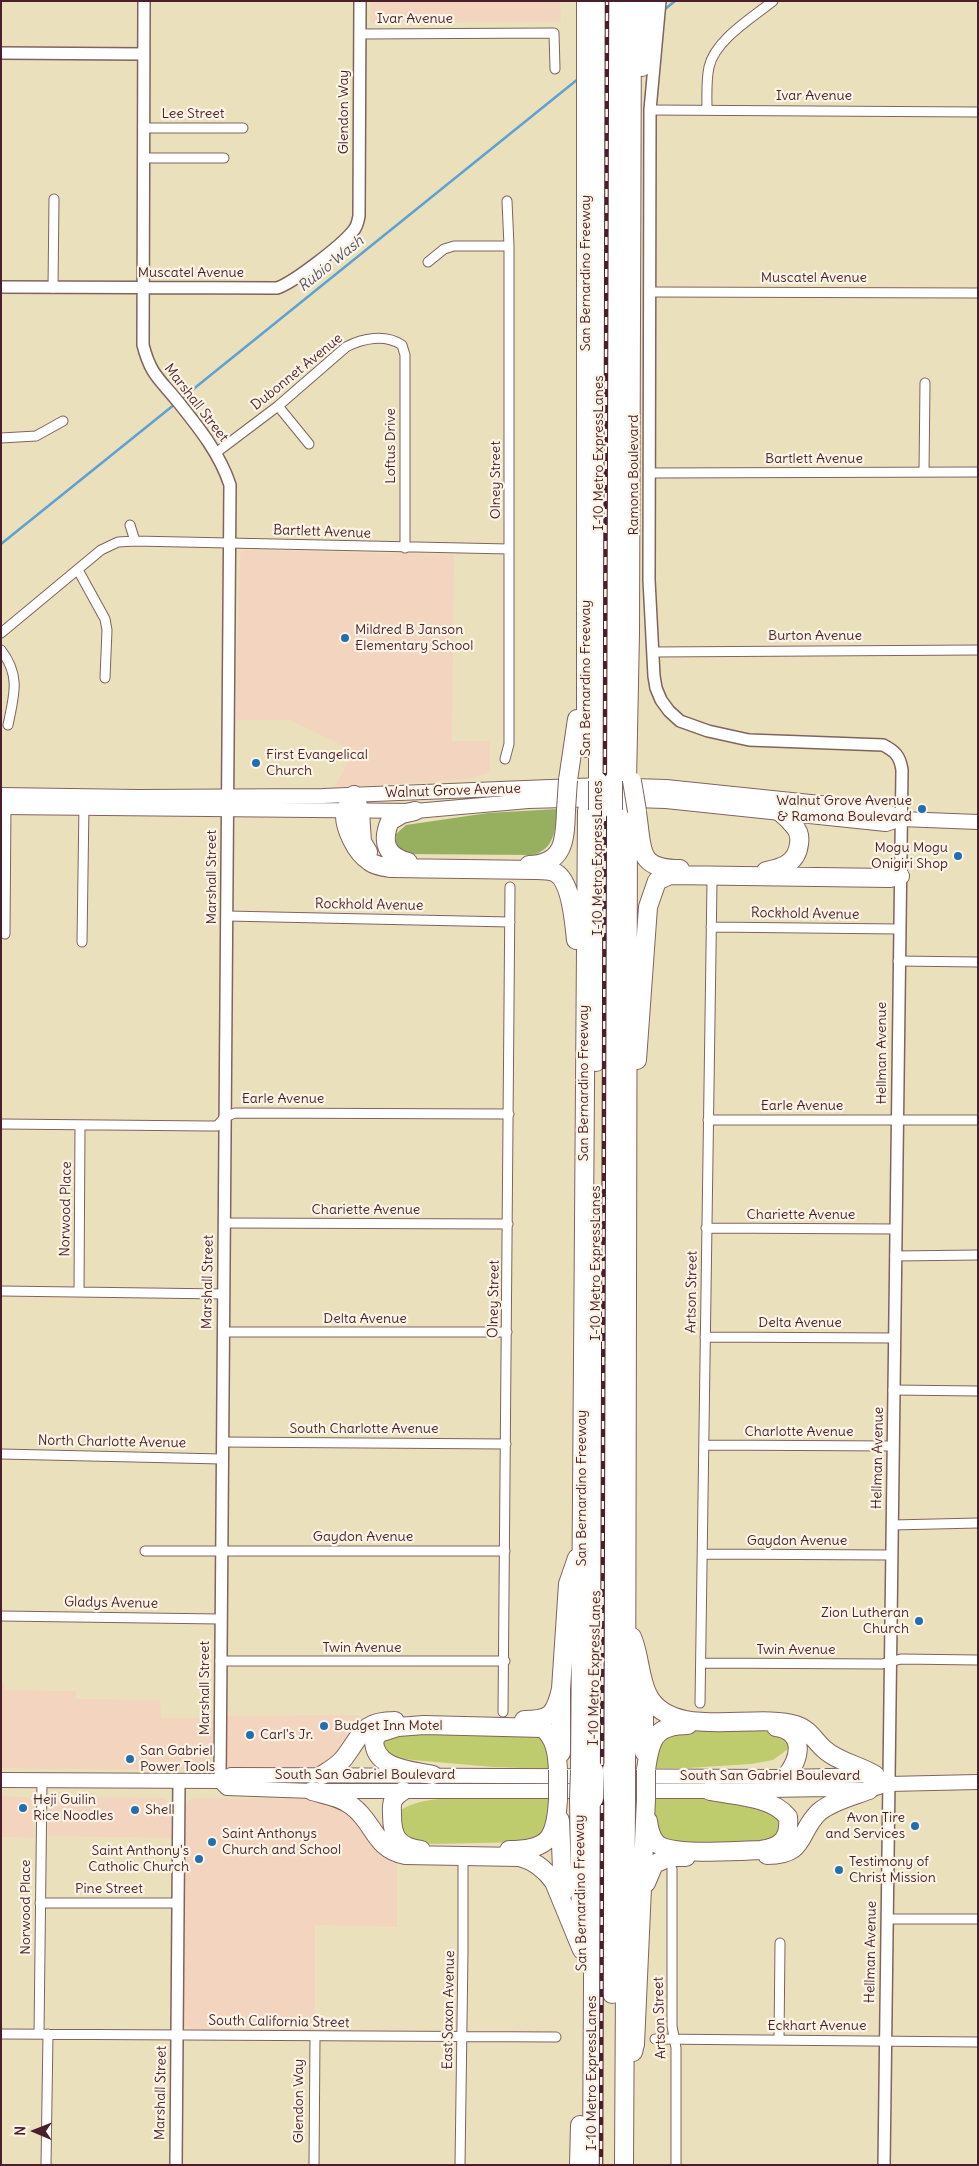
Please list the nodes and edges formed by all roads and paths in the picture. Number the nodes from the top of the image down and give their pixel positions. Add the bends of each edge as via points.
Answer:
1 (144, 1) edge
2 (360, 1) edge
3 (579, 1) edge
4 (586, 1) edge
5 (599, 1) edge
6 (616, 1) edge
7 (773, 1) edge
8 (646, 3) edge
9 (586, 24) junction
10 (360, 34) junction
11 (637, 48) junction
12 (593, 52) junction
13 (1, 53) edge
14 (143, 54) junction
15 (555, 68) dead end
16 (593, 84) junction
17 (650, 110) junction
18 (707, 110) junction
19 (978, 112) edge
20 (143, 128) junction
21 (243, 128) dead end
22 (143, 158) junction
23 (224, 158) dead end
24 (54, 198) dead end
25 (507, 201) dead end
26 (358, 223) joint
27 (509, 246) junction
28 (428, 262) dead end
29 (1, 287) edge
30 (53, 288) junction
31 (142, 289) junction
32 (650, 292) junction
33 (978, 293) edge
34 (402, 345) joint
35 (926, 384) dead end
36 (278, 406) junction
37 (63, 421) dead end
38 (1, 438) edge
39 (309, 444) dead end
40 (217, 452) junction
41 (649, 472) junction
42 (924, 472) junction
43 (978, 472) edge
44 (130, 525) dead end
45 (135, 541) junction
46 (230, 544) junction
47 (404, 548) junction
48 (510, 549) junction
49 (78, 570) junction
50 (1, 633) edge
51 (1, 650) edge
52 (978, 650) edge
53 (653, 652) junction
54 (586, 664) junction
55 (105, 678) dead end
56 (8, 725) dead end
57 (895, 752) joint
58 (505, 759) dead end
59 (614, 780) junction
60 (4, 801) edge
61 (84, 802) junction
62 (227, 803) junction
63 (353, 806) junction
64 (613, 810) junction
65 (415, 811) junction
66 (780, 812) junction
67 (901, 819) junction
68 (978, 822) edge
69 (408, 862) junction
70 (766, 871) junction
71 (900, 876) junction
72 (712, 882) dead end
73 (510, 887) dead end
74 (226, 916) junction
75 (510, 922) junction
76 (711, 926) junction
77 (898, 929) junction
78 (5, 934) dead end
79 (82, 942) dead end
80 (898, 961) junction
81 (978, 962) edge
82 (584, 988) junction
83 (509, 1114) junction
84 (225, 1117) junction
85 (626, 1119) junction
86 (708, 1120) junction
87 (897, 1120) junction
88 (978, 1120) edge
89 (1, 1124) edge
90 (80, 1126) junction
91 (224, 1223) junction
92 (508, 1224) junction
93 (706, 1228) junction
94 (896, 1229) junction
95 (978, 1255) edge
96 (896, 1256) junction
97 (1, 1291) edge
98 (79, 1292) junction
99 (224, 1294) junction
100 (223, 1332) junction
101 (507, 1332) junction
102 (705, 1337) junction
103 (894, 1338) junction
104 (893, 1390) junction
105 (978, 1391) edge
106 (222, 1442) junction
107 (506, 1444) junction
108 (704, 1445) junction
109 (893, 1446) junction
110 (1, 1454) edge
111 (222, 1458) junction
112 (978, 1523) edge
113 (892, 1525) junction
114 (582, 1541) junction
115 (145, 1550) dead end
116 (221, 1551) junction
117 (505, 1551) junction
118 (703, 1554) junction
119 (891, 1555) junction
120 (1, 1616) edge
121 (220, 1618) junction
122 (627, 1626) junction
123 (978, 1660) edge
124 (220, 1661) junction
125 (505, 1661) junction
126 (890, 1662) junction
127 (702, 1663) junction
128 (644, 1686) junction
129 (561, 1689) junction
130 (700, 1703) dead end
131 (503, 1712) dead end
132 (619, 1769) junction
133 (558, 1770) junction
134 (587, 1770) junction
135 (646, 1770) junction
136 (322, 1774) junction
137 (433, 1775) junction
138 (785, 1777) junction
139 (1, 1780) edge
140 (42, 1780) junction
141 (179, 1781) junction
142 (220, 1781) junction
143 (978, 1782) edge
144 (877, 1783) junction
145 (312, 1791) junction
146 (403, 1791) junction
147 (710, 1791) junction
148 (558, 1799) junction
149 (587, 1799) junction
150 (619, 1799) junction
151 (646, 1799) junction
152 (463, 1856) junction
153 (672, 1870) dead end
154 (643, 1890) junction
155 (40, 1903) junction
156 (177, 1903) junction
157 (563, 1906) junction
158 (887, 1919) junction
159 (978, 1919) edge
160 (780, 1943) dead end
161 (582, 1950) junction
162 (1, 2034) edge
163 (43, 2034) junction
164 (177, 2035) junction
165 (314, 2037) junction
166 (556, 2037) dead end
167 (462, 2038) junction
168 (675, 2038) junction
169 (655, 2039) dead end
170 (779, 2040) junction
171 (885, 2041) junction
172 (978, 2042) edge
173 (623, 2084) junction
174 (46, 2165) edge
175 (176, 2165) edge
176 (314, 2165) edge
177 (460, 2165) edge
178 (579, 2165) edge
179 (592, 2165) edge
180 (612, 2165) edge
181 (624, 2165) edge
182 (676, 2165) edge
183 (884, 2165) edge

1 - 14 street, Marshall Street
2 - 10 street, Glendon Way
3 - 9 highway
4 - 9 highway
5 - 12 highway, I-10 Metro ExpressLanes
6 - 59 highway, I-10 Metro ExpressLanes
7 - 18 street via 713,54 708,70
8 - 11 highway
8 - 11 highway via 632,20
8 - 17 street, Ramona Boulevard via 658,30
9 - 12 highway
10 - 15 street, Ivar Avenue via 554,33
10 - 26 street, Glendon Way
11 - 59 highway, San Bernardino Freeway via 641,71 632,101 630,633
12 - 16 highway, I-10 Metro ExpressLanes
13 - 14 street
14 - 20 street, Marshall Street
16 - 54 highway, San Bernardino Freeway
16 - 59 highway, I-10 Metro ExpressLanes
17 - 18 street, Ivar Avenue
17 - 32 street, Ramona Boulevard
18 - 19 street, Ivar Avenue
20 - 21 street, Lee Street
20 - 22 street, Marshall Street
22 - 23 street
22 - 31 street, Marshall Street
24 - 30 street
25 - 27 street, Olney Street
26 - 31 street, Muscatel Avenue via 349,235 285,285
27 - 28 street via 454,246 444,249
27 - 48 street, Olney Street
29 - 30 street, Muscatel Avenue
30 - 31 street, Muscatel Avenue
31 - 40 street, Marshall Street via 143,344 147,362 156,378
32 - 33 street, Muscatel Avenue
32 - 41 street, Ramona Boulevard
34 - 36 street, Dubonnet Avenue via 386,339 369,339 346,347
34 - 47 street, Loftus Drive via 405,355
35 - 42 street
36 - 39 street
36 - 40 street, Dubonnet Avenue
37 - 38 street via 36,436
40 - 46 street, Marshall Street via 230,485
41 - 42 street, Bartlett Avenue
41 - 53 street, Ramona Boulevard
42 - 43 street, Bartlett Avenue
44 - 45 street
45 - 46 street, Bartlett Avenue
45 - 49 street, Bartlett Avenue via 118,542 101,550
46 - 47 street, Bartlett Avenue
46 - 62 street, Marshall Street
47 - 48 street, Bartlett Avenue
48 - 58 street, Olney Street via 509,744
49 - 50 street, Bartlett Avenue
49 - 55 street via 105,619
51 - 56 street via 13,669
52 - 53 street, Burton Avenue
53 - 57 street, Ramona Boulevard via 656,688 669,711 687,724 748,740 883,745
54 - 59 highway, San Bernardino Freeway
54 - 69 highway, bridge via 568,780 562,845 554,856 546,862 531,865
57 - 67 street, Hellman Avenue via 902,770
59 - 64 highway, bridge
59 - 64 highway, I-10 Metro ExpressLanes, bridge
59 - 64 highway, San Bernardino Freeway
60 - 61 main road, Walnut Grove Avenue
60 - 78 street
61 - 62 main road, Walnut Grove Avenue
61 - 79 street
62 - 63 main road, Walnut Grove Avenue
62 - 74 street, Marshall Street
63 - 65 main road, Walnut Grove Avenue
63 - 67 main road, Walnut Grove Avenue via 601,786 666,787 849,806 888,812
63 - 69 highway via 368,853 381,859
63 - 82 highway via 346,826 356,847 370,863 555,872 569,894
64 - 70 highway via 650,863 657,867
64 - 82 highway, San Bernardino Freeway
64 - 85 highway, San Bernardino Freeway
64 - 132 highway, I-10 Metro ExpressLanes
64 - 134 highway, I-10 Metro ExpressLanes via 596,1165 596,1690
65 - 66 main road, Walnut Grove Avenue via 528,801 601,799 666,801
65 - 69 highway via 390,821 386,835 387,848 393,856
66 - 67 main road, Walnut Grove Avenue via 886,824
66 - 70 highway via 795,826 799,849 789,864
67 - 68 main road, Walnut Grove Avenue
67 - 71 street, Hellman Avenue
70 - 71 highway
71 - 77 street, Hellman Avenue
71 - 85 highway via 670,875 657,881 648,907 637,1064
72 - 76 street, Artson Street
73 - 75 street, Olney Street
74 - 75 street, Rockhold Avenue
74 - 84 street, Marshall Street
75 - 83 street, Olney Street
76 - 77 street, Rockhold Avenue
76 - 86 street, Artson Street
77 - 80 street, Hellman Avenue
80 - 81 street
80 - 87 street, Hellman Avenue
82 - 114 highway, San Bernardino Freeway
83 - 84 street, Earle Avenue via 235,1113
83 - 92 street, Olney Street
84 - 90 street, Earle Avenue via 217,1126
84 - 91 street, Marshall Street
85 - 122 highway, San Bernardino Freeway
86 - 87 street, Earle Avenue
86 - 93 street, Artson Street
87 - 88 street, Earle Avenue
87 - 94 street, Hellman Avenue
89 - 90 street, Earle Avenue
90 - 98 street, Norwood Place
91 - 92 street, Chariette Avenue
91 - 99 street, Marshall Street
92 - 101 street, Olney Street
93 - 94 street, Chariette Avenue
93 - 102 street, Artson Street
94 - 96 street, Hellman Avenue
95 - 96 street
96 - 103 street, Hellman Avenue
97 - 98 street
98 - 99 street
99 - 100 street, Marshall Street
100 - 101 street, Delta Avenue
100 - 106 street, Marshall Street
101 - 107 street, Olney Street
102 - 103 street, Delta Avenue
102 - 108 street, Artson Street
103 - 104 street, Hellman Avenue
104 - 105 street
104 - 109 street, Hellman Avenue
106 - 107 street, South Charlotte Avenue
106 - 111 street, Marshall Street
107 - 117 street, Olney Street
108 - 109 street, Charlotte Avenue
108 - 118 street, Artson Street
109 - 113 street, Hellman Avenue
110 - 111 street, North Charlotte Avenue
111 - 116 street, Marshall Street
112 - 113 street
113 - 119 street, Hellman Avenue
114 - 129 highway via 568,1584
114 - 134 highway, San Bernardino Freeway
115 - 116 street, Gaydon Avenue
116 - 117 street, Gaydon Avenue
116 - 121 street, Marshall Street
117 - 125 street, Olney Street
118 - 119 street, Gaydon Avenue
118 - 127 street, Artson Street
119 - 126 street, Hellman Avenue
120 - 121 street, Gladys Avenue
121 - 124 street, Marshall Street
122 - 128 highway via 637,1648
122 - 132 highway, San Bernardino Freeway
123 - 126 street
124 - 125 street, Twin Avenue
124 - 142 street, Marshall Street
125 - 131 street, Olney Street
126 - 127 street, Twin Avenue
126 - 144 street, Hellman Avenue
127 - 130 street, Artson Street
128 - 135 highway
128 - 144 highway via 657,1706 673,1718 797,1725 826,1751
129 - 133 highway
129 - 136 highway via 555,1711 544,1718 390,1720 371,1724 360,1733 337,1766
132 - 150 highway, I-10 Metro ExpressLanes, bridge
133 - 137 highway via 553,1739 543,1728 424,1725 398,1727 379,1733 374,1740 377,1756 386,1764
133 - 148 highway, bridge
134 - 149 highway, San Bernardino Freeway, bridge
135 - 138 highway via 652,1740 669,1727 776,1726 790,1731 797,1742 796,1760
135 - 151 highway, bridge
136 - 137 main road, South San Gabriel Boulevard
136 - 142 main road, South San Gabriel Boulevard via 228,1775
137 - 138 main road, South San Gabriel Boulevard
138 - 144 main road, South San Gabriel Boulevard
139 - 140 main road, South San Gabriel Boulevard
140 - 141 main road, South San Gabriel Boulevard
140 - 155 street, Norwood Place
141 - 142 main road, South San Gabriel Boulevard
141 - 156 street, Marshall Street
142 - 145 main road, South San Gabriel Boulevard via 227,1788
143 - 144 main road
144 - 147 main road, South San Gabriel Boulevard via 827,1789
144 - 154 highway via 819,1813 790,1852 664,1859 651,1868
144 - 158 street, Hellman Avenue
145 - 146 main road, South San Gabriel Boulevard
145 - 152 highway via 351,1804 392,1853
146 - 147 main road, South San Gabriel Boulevard
146 - 148 highway via 392,1805 393,1832 398,1841 420,1850 520,1850 538,1847 553,1833
147 - 151 highway via 764,1801 778,1807 788,1817 788,1832 784,1839 773,1849 672,1850 662,1847 651,1836
148 - 157 highway
149 - 161 highway, San Bernardino Freeway
149 - 179 highway, I-10 Metro ExpressLanes
150 - 173 highway
150 - 180 highway, I-10 Metro ExpressLanes
151 - 154 highway
152 - 157 highway via 532,1860 548,1872
152 - 167 street, East Saxon Avenue
153 - 168 street, Artson Street via 672,2026
154 - 173 highway via 635,2044
155 - 156 street, Pine Street
155 - 163 street, Norwood Place
156 - 164 street, Marshall Street
157 - 161 highway
158 - 159 street
158 - 171 street, Hellman Avenue
160 - 170 street
161 - 178 highway, San Bernardino Freeway
162 - 163 street, South California Street
163 - 164 street, South California Street
163 - 174 street, Norwood Place
164 - 165 street, South California Street
164 - 175 street, Marshall Street
165 - 167 street, South California Street
165 - 176 street, Glendon Way
166 - 167 street, South California Street
167 - 177 street, East Saxon Avenue
168 - 169 street, Eckhart Avenue
168 - 170 street, Eckhart Avenue
168 - 182 street, Artson Street
170 - 171 street, Eckhart Avenue
171 - 172 street, Eckhart Avenue
171 - 183 street, Hellman Avenue
173 - 181 highway

